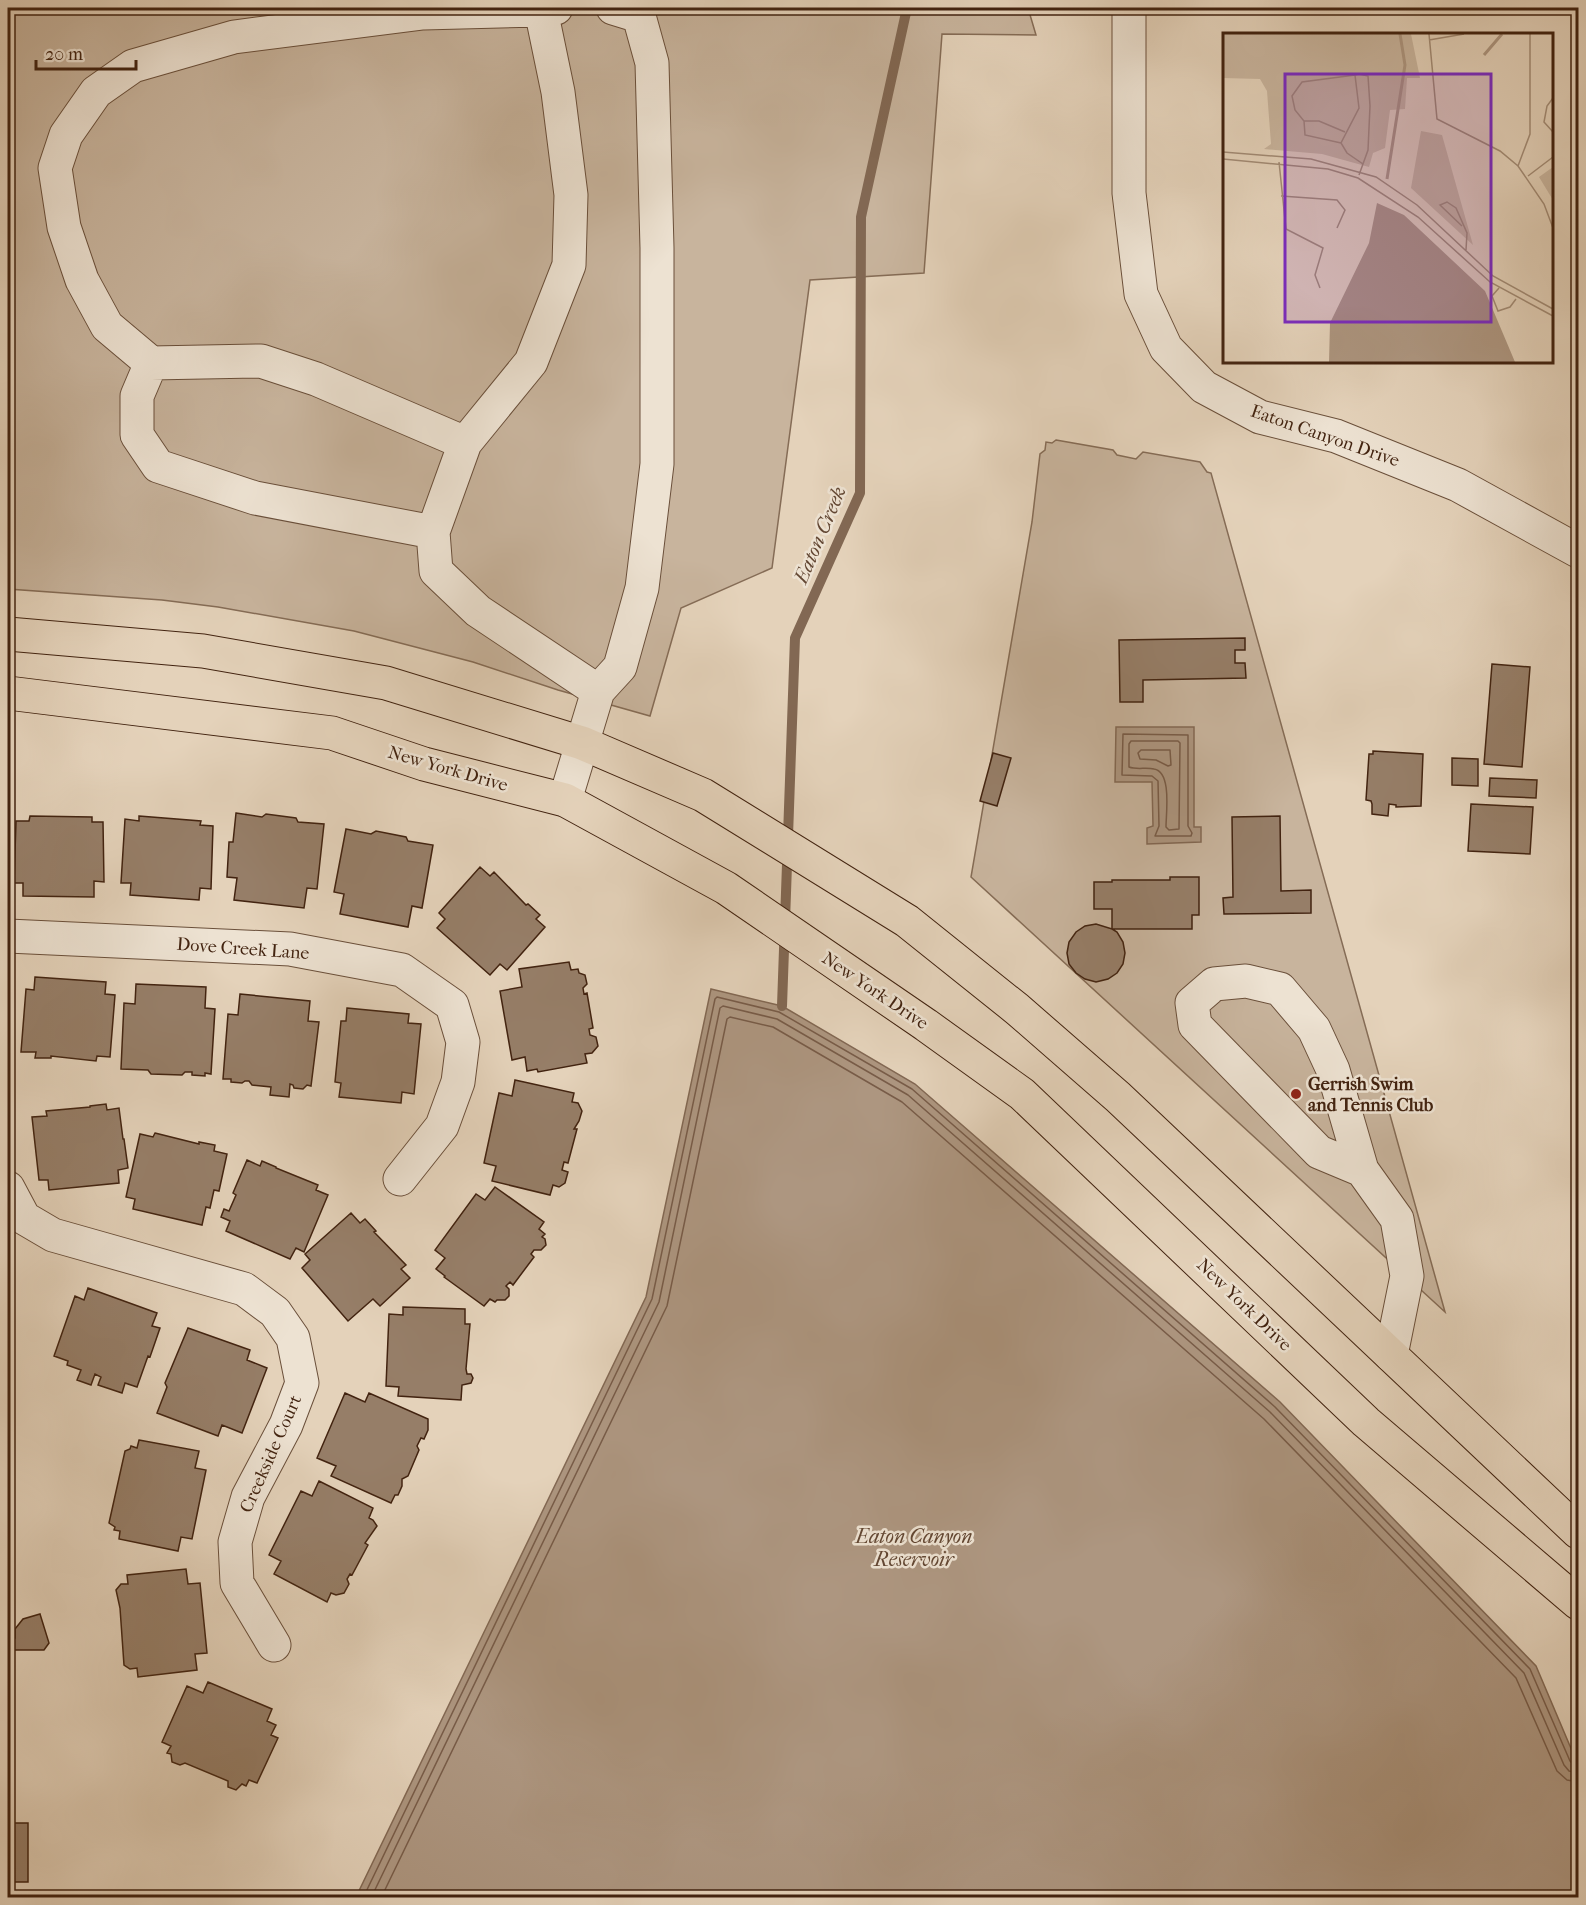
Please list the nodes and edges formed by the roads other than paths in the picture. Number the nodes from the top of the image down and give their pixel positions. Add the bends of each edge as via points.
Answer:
1 (613, 8) edge
2 (1130, 8) edge
3 (548, 9) edge
4 (150, 363) junction
5 (465, 443) junction
6 (433, 532) junction
7 (1578, 552) edge
8 (8, 634) edge
9 (598, 691) junction
10 (8, 693) edge
11 (582, 743) junction
12 (565, 800) junction
13 (8, 936) edge
14 (1362, 1170) junction
15 (400, 1179) dead end
16 (8, 1188) edge
17 (1391, 1355) junction
18 (1578, 1532) edge
19 (1578, 1603) edge
20 (274, 1646) dead end

1 - 9 street via 639,16 652,63 657,464 642,588 620,667
2 - 7 street, Eaton Canyon Drive via 1130,193 1141,294 1166,348 1204,387 1260,417 1336,436 1458,485
3 - 4 street via 423,12 234,37 133,66 96,92 66,135 55,168 64,227 82,280 107,326
3 - 5 street via 571,195 569,265 531,362
4 - 5 street via 261,361
4 - 6 street via 137,396 136,435 158,466 255,498
5 - 6 street
6 - 9 street via 436,571 478,611
8 - 11 main road via 203,651 386,682
9 - 11 street
10 - 12 main road, New York Drive via 332,733 424,764
11 - 12 street
11 - 17 main road via 703,795 907,921 1118,1097
12 - 19 main road, New York Drive via 726,888 1022,1094 1366,1422
13 - 15 street, Dove Creek Lane via 290,948 402,970 452,1005 464,1042 458,1082 442,1126
14 - 14 street via 1333,1070 1314,1029 1280,989 1246,981 1214,984 1192,1003 1195,1025 1319,1152
14 - 17 street via 1397,1219 1407,1276
16 - 20 street, Creekside Court via 24,1218 52,1235 244,1288 275,1312 293,1338 302,1383 286,1425 248,1497 235,1542 237,1583
17 - 18 main road

